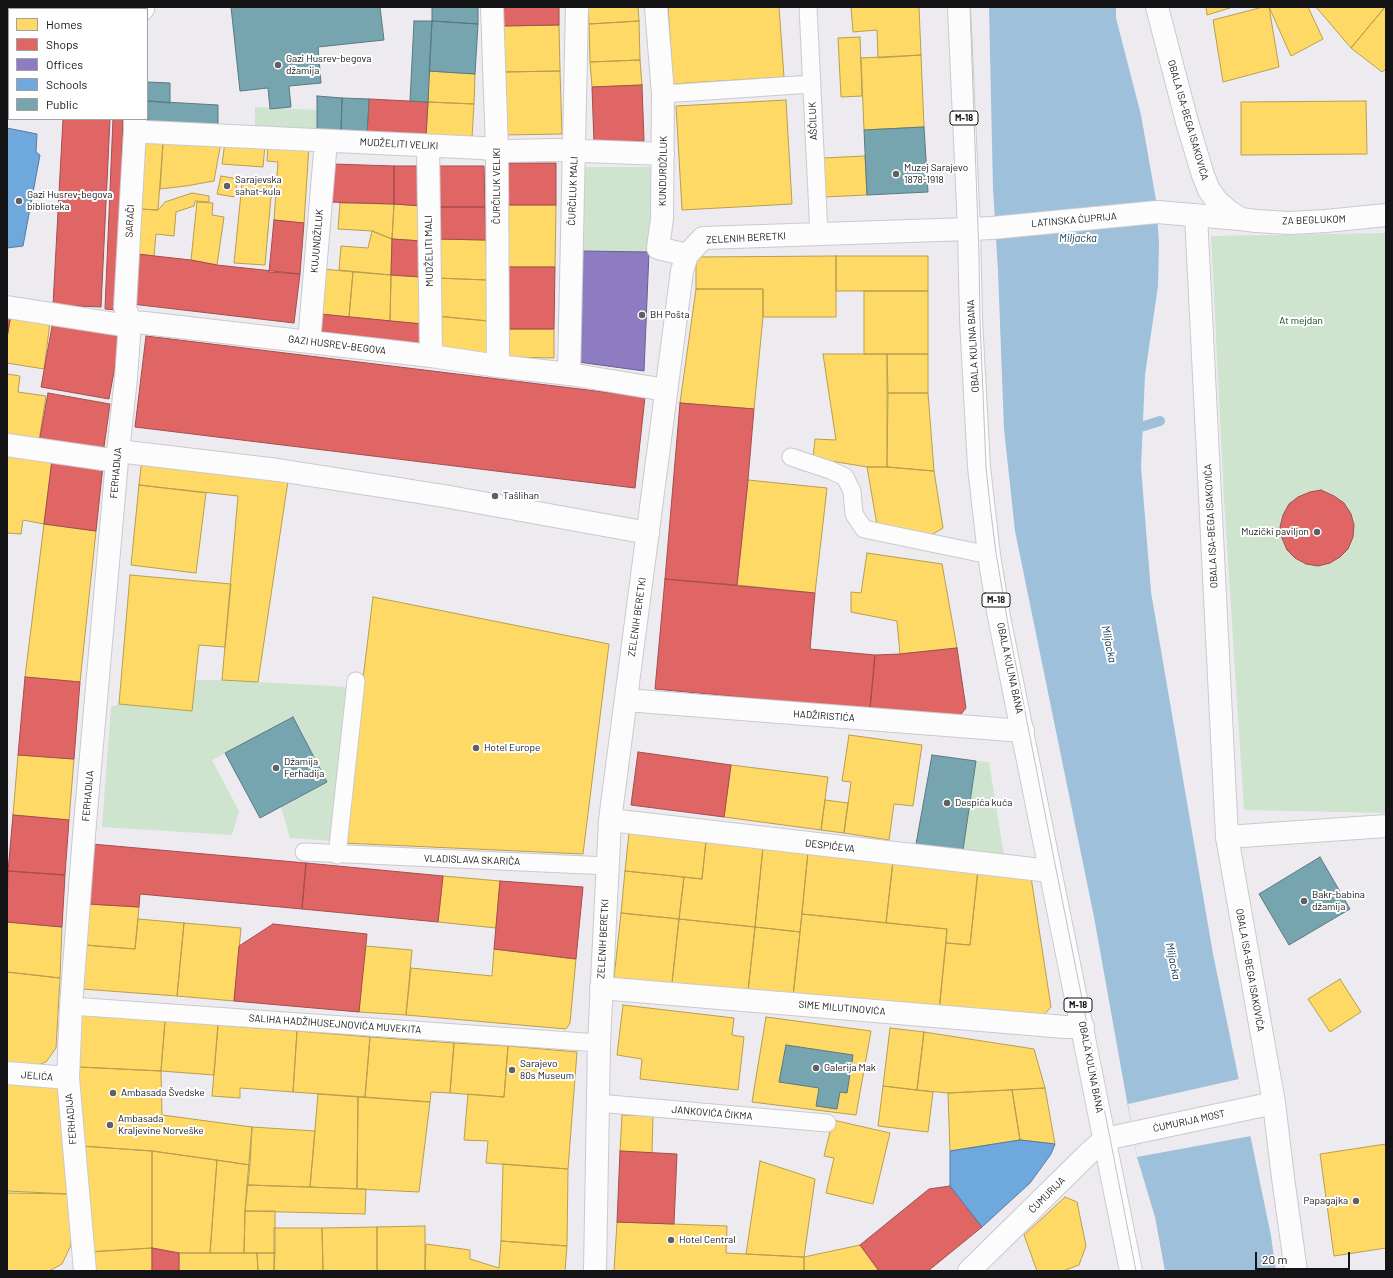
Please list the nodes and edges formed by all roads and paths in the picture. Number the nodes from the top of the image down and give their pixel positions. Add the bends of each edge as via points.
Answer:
1 (492, 7) edge
2 (577, 7) edge
3 (656, 7) edge
4 (808, 7) edge
5 (959, 7) edge
6 (1157, 7) edge
7 (812, 84) junction
8 (663, 94) junction
9 (135, 124) edge
10 (326, 141) junction
11 (428, 146) junction
12 (497, 149) junction
13 (574, 151) junction
14 (663, 154) junction
15 (1386, 214) edge
16 (1196, 215) junction
17 (1241, 219) junction
18 (969, 228) junction
19 (819, 235) junction
20 (687, 255) junction
21 (7, 307) edge
22 (130, 322) junction
23 (308, 342) junction
24 (431, 356) junction
25 (498, 366) junction
26 (569, 374) junction
27 (666, 390) junction
28 (7, 445) edge
29 (118, 456) junction
30 (791, 457) dead end
31 (648, 533) junction
32 (989, 555) junction
33 (356, 681) dead end
34 (626, 700) junction
35 (1023, 731) junction
36 (610, 820) junction
37 (1386, 826) edge
38 (1227, 837) junction
39 (304, 852) dead end
40 (337, 855) junction
41 (608, 866) junction
42 (1050, 871) junction
43 (601, 988) junction
44 (71, 1006) junction
45 (1083, 1027) junction
46 (599, 1044) junction
47 (7, 1073) edge
48 (68, 1078) junction
49 (598, 1103) junction
50 (1274, 1103) junction
51 (827, 1123) dead end
52 (1132, 1133) joint
53 (1105, 1139) junction
54 (84, 1271) edge
55 (596, 1271) edge
56 (969, 1271) edge
57 (1131, 1271) edge
58 (1296, 1271) edge

1 - 12 street, ČURČILUK VELIKI
2 - 13 street, ČURČILUK MALI
3 - 8 street, KUNDURDŽILUK
4 - 7 lane, AŠČILUK
5 - 18 street, OBALA KULINA BANA / M-18
6 - 17 street, OBALA ISA-BEGA ISAKOVIĆA via 1203,175 1217,201
7 - 8 lane
7 - 19 lane, AŠČILUK
8 - 14 street, KUNDURDŽILUK
9 - 10 street, MUDŽELITI VELIKI
9 - 22 street, SARAČI via 125,307
10 - 11 street, MUDŽELITI VELIKI
10 - 23 street, KUJUNDŽILUK
11 - 12 street, MUDŽELITI VELIKI
11 - 24 street, MUDŽELITI MALI
12 - 13 street, MUDŽELITI VELIKI
12 - 25 street, ČURČILUK VELIKI
13 - 14 street, MUDŽELITI VELIKI
13 - 26 street, ČURČILUK MALI
14 - 20 street, KUNDURDŽILUK via 662,219 658,248
15 - 17 street, ZA BEGLUKOM via 1366,218 1289,223
16 - 17 street, ZA BEGLUKOM
16 - 18 street, LATINSKA ĆUPRIJA via 1157,212
16 - 38 street, OBALA ISA-BEGA ISAKOVIĆA
18 - 19 street, ZELENIH BERETKI
18 - 32 street, OBALA KULINA BANA / M-18 via 979,459
19 - 20 street, ZELENIH BERETKI via 703,238
20 - 27 street, ZELENIH BERETKI via 682,271
21 - 22 street, GAZI HUSREV-BEGOVA via 122,325
22 - 23 street, GAZI HUSREV-BEGOVA
22 - 29 street, FERHADIJA
23 - 24 street, GAZI HUSREV-BEGOVA
24 - 25 street, GAZI HUSREV-BEGOVA
25 - 26 street, GAZI HUSREV-BEGOVA
26 - 27 street, GAZI HUSREV-BEGOVA
27 - 31 street, ZELENIH BERETKI
28 - 29 street
29 - 31 street via 278,470 444,496
29 - 44 street, FERHADIJA
30 - 32 lane via 845,477 852,491 854,514 864,529
31 - 34 street, ZELENIH BERETKI
32 - 35 street, OBALA KULINA BANA / M-18
33 - 40 lane
34 - 35 street, HADŽIRISTIĆA
34 - 36 street, ZELENIH BERETKI
35 - 42 street, OBALA KULINA BANA / M-18
36 - 41 street, ZELENIH BERETKI
36 - 42 street, DESPIĆEVA
37 - 38 street
38 - 50 street, OBALA ISA-BEGA ISAKOVIĆA
39 - 40 lane, VLADISLAVA SKARIĆA
40 - 41 lane, VLADISLAVA SKARIĆA
41 - 43 street, ZELENIH BERETKI
42 - 45 street, OBALA KULINA BANA / M-18
43 - 45 street, SIME MILUTINOVIĆA
43 - 46 street, ZELENIH BERETKI
44 - 46 lane, SALIHA HADŽIHUSEJNOVIĆA MUVEKITA
44 - 48 street, FERHADIJA
45 - 53 street, OBALA KULINA BANA / M-18
46 - 49 street, ZELENIH BERETKI
47 - 48 street, JELIĆA
48 - 54 street, FERHADIJA
49 - 51 lane, JANKOVIĆA ČIKMA
49 - 55 street, ZELENIH BERETKI
50 - 52 street, ĆUMURIJA MOST
50 - 58 street, OBALA ISA-BEGA ISAKOVIĆA
52 - 53 street, ĆUMURIJA
53 - 56 street, ĆUMURIJA
53 - 57 street, OBALA KULINA BANA / M-18

